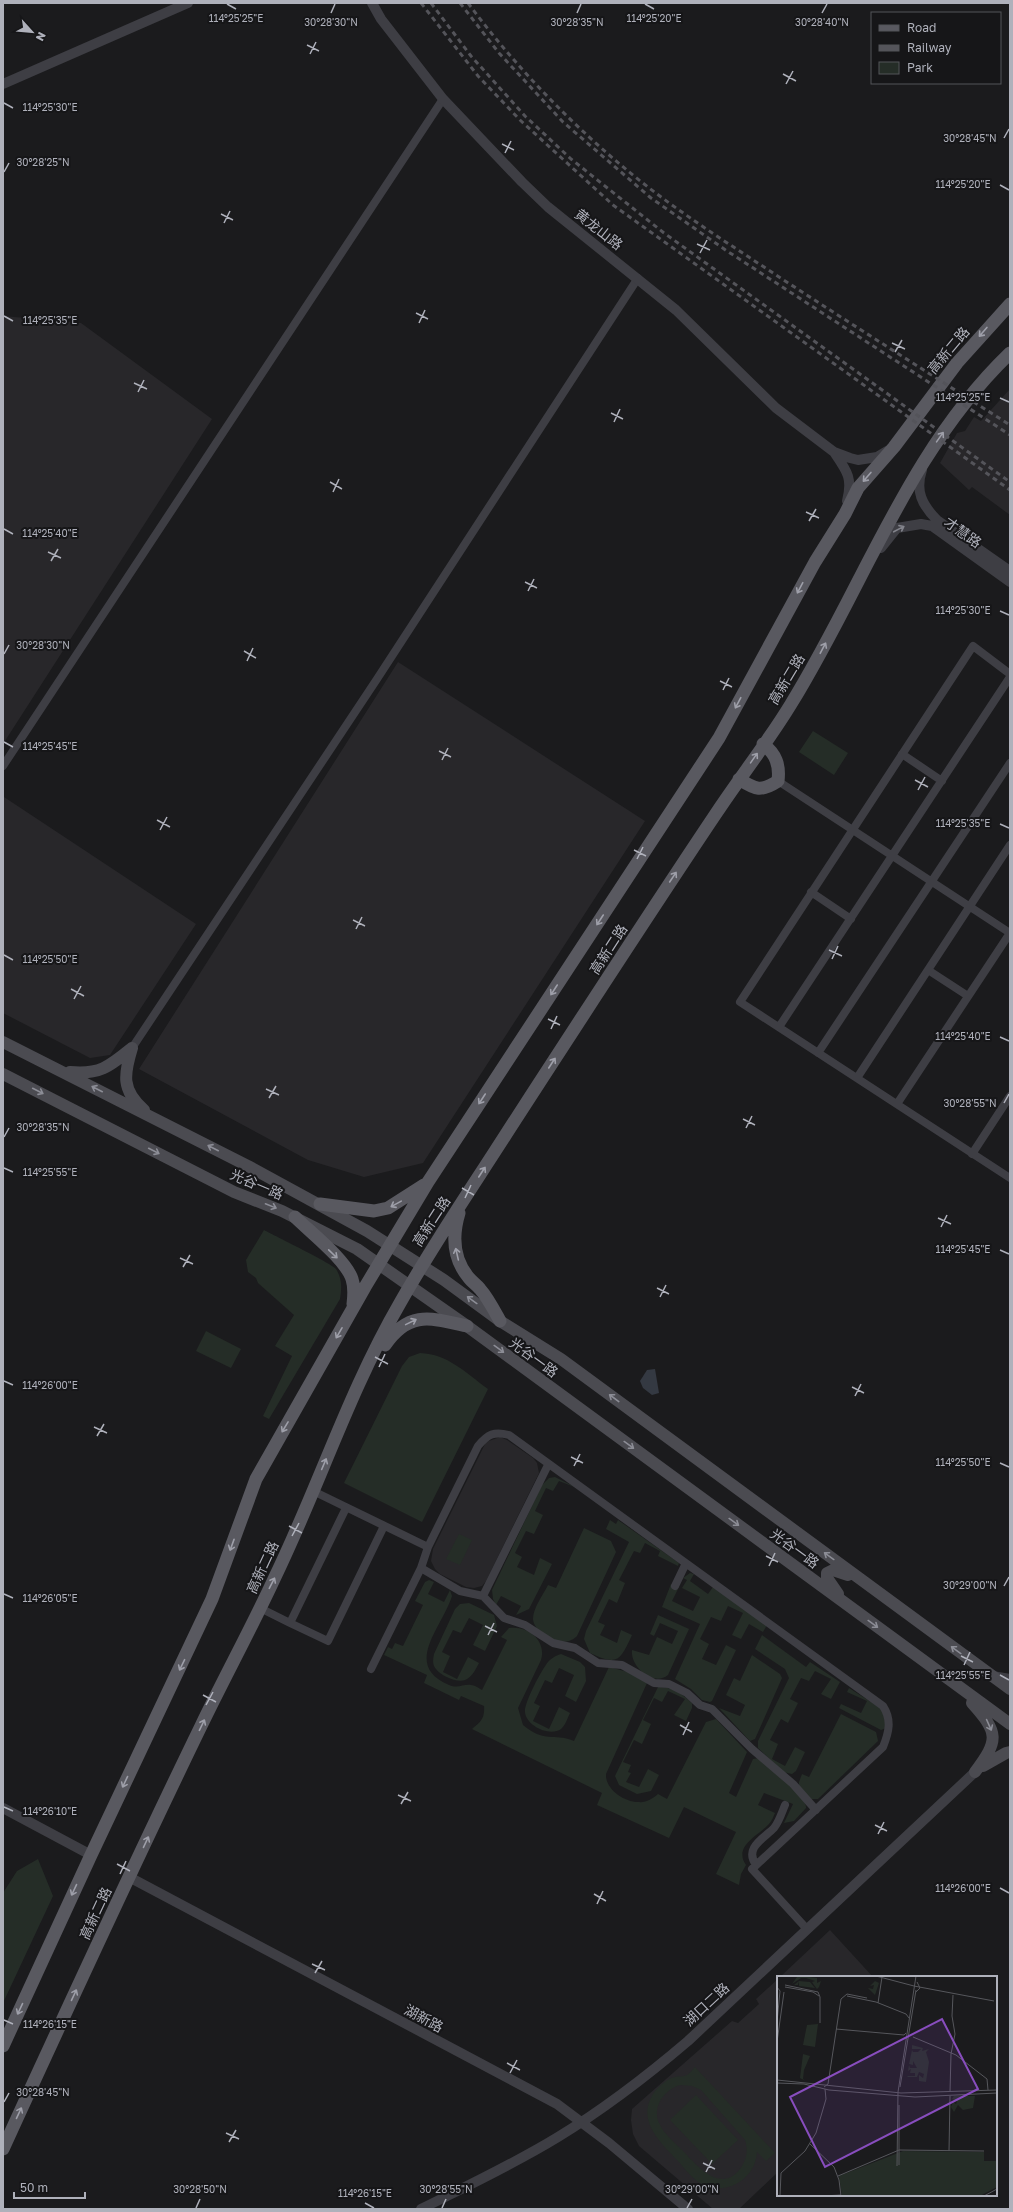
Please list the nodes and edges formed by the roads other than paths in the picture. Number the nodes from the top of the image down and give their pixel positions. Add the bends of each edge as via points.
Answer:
1 (188, 3) edge
2 (372, 3) edge
3 (3, 84) edge
4 (443, 99) junction
5 (638, 278) junction
6 (1010, 304) edge
7 (1010, 353) edge
8 (894, 447) junction
9 (834, 452) junction
10 (927, 456) junction
11 (845, 514) junction
12 (865, 568) junction
13 (1010, 571) edge
14 (1010, 582) edge
15 (1010, 674) edge
16 (1010, 677) edge
17 (763, 744) junction
18 (902, 754) junction
19 (1010, 763) edge
20 (3, 766) edge
21 (739, 779) junction
22 (778, 781) junction
23 (942, 781) junction
24 (852, 830) junction
25 (1010, 845) edge
26 (892, 856) junction
27 (932, 882) junction
28 (811, 892) junction
29 (970, 907) junction
30 (851, 919) junction
31 (1010, 933) edge
32 (928, 970) junction
33 (968, 996) junction
34 (779, 1027) junction
35 (3, 1042) edge
36 (132, 1048) junction
37 (818, 1053) junction
38 (62, 1071) junction
39 (3, 1074) edge
40 (857, 1078) junction
41 (1010, 1096) edge
42 (897, 1104) junction
43 (154, 1118) junction
44 (972, 1154) junction
45 (1010, 1178) edge
46 (428, 1182) junction
47 (461, 1203) junction
48 (320, 1204) junction
49 (295, 1217) junction
50 (390, 1246) junction
51 (379, 1264) junction
52 (422, 1266) junction
53 (410, 1286) junction
54 (352, 1311) junction
55 (500, 1321) junction
56 (467, 1326) junction
57 (358, 1382) junction
58 (548, 1465) junction
59 (313, 1491) junction
60 (346, 1508) junction
61 (384, 1526) junction
62 (428, 1547) junction
63 (686, 1563) junction
64 (421, 1568) junction
65 (675, 1586) dead end
66 (869, 1586) junction
67 (483, 1596) junction
68 (260, 1608) junction
69 (853, 1610) junction
70 (290, 1622) junction
71 (371, 1669) dead end
72 (992, 1676) junction
73 (1010, 1679) edge
74 (955, 1684) junction
75 (1010, 1689) edge
76 (1010, 1724) edge
77 (1010, 1752) edge
78 (975, 1772) junction
79 (785, 1805) dead end
80 (3, 1808) edge
81 (816, 1810) junction
82 (91, 1855) junction
83 (756, 1865) junction
84 (129, 1877) junction
85 (806, 1928) junction
86 (3, 2046) edge
87 (581, 2122) junction
88 (3, 2149) edge
89 (421, 2209) edge
90 (688, 2209) edge

1 - 3 street
2 - 4 street, 黄龙山路 via 381,19
4 - 5 street, 黄龙山路 via 548,207
4 - 20 street
5 - 9 street, 黄龙山路 via 699,331 776,408
5 - 36 street via 373,686
6 -> 8 main road, 高新二路 via 957,363
10 -> 7 main road, 高新二路 via 982,380
8 - 9 street, 黄龙山路 via 877,457 858,460
8 -> 11 main road, 高新二路 via 858,488
9 - 11 street, 黄龙山路 via 847,470 851,487
10 - 12 main road, 高新二路 via 880,535
10 - 13 street, 才慧路 via 919,478 918,491 929,512
11 -> 46 main road, 高新二路 via 815,562 704,763
12 -> 14 street, 才慧路 via 897,528 921,524 932,526
17 -> 12 main road, 高新二路 via 789,708
15 - 18 street via 973,646
16 - 23 street
21 -> 17 main road, 高新二路
17 - 22 main road via 777,760
18 - 23 street
18 - 24 street
19 - 27 street
21 - 22 main road via 758,789 767,788
47 -> 21 main road, 高新二路
22 - 24 street
23 - 26 street
24 - 26 street
24 - 28 street
25 - 29 street
26 - 27 street
26 - 30 street
27 - 29 street
27 - 37 street
28 - 30 street
28 - 34 street via 740,1002
29 - 31 street
29 - 32 street
30 - 34 street
31 - 33 street
32 - 33 street
32 - 40 street
33 - 42 street
34 - 37 street
35 - 38 main road, 光谷一路
36 - 38 main road via 99,1071 86,1074
36 - 43 main road via 125,1070 127,1087 135,1102
37 - 40 street
43 -> 38 main road, 光谷一路
39 -> 49 main road, 光谷一路 via 234,1192
40 - 42 street
41 - 44 street
42 - 44 street
48 -> 43 main road, 光谷一路
44 - 45 street
46 -> 48 main road via 388,1208 374,1211
46 - 50 main road, 高新二路
47 - 52 main road, 高新二路
55 -> 47 main road via 480,1288 469,1279 459,1262 454,1243 454,1228
48 - 50 main road, 光谷一路
49 - 51 main road, 光谷一路 via 357,1249
49 -> 54 main road via 344,1265 352,1278 355,1290
50 - 51 main road, 高新二路
50 - 52 main road, 光谷一路
51 - 53 main road, 光谷一路
51 - 54 main road, 高新二路
52 - 53 main road, 高新二路
55 -> 52 main road, 光谷一路
53 - 56 main road, 光谷一路
53 - 57 main road, 高新二路
54 -> 82 main road, 高新二路 via 256,1479 212,1600
66 -> 55 main road, 光谷一路 via 561,1359
57 -> 56 main road via 393,1332 410,1321 429,1318
56 -> 69 main road, 光谷一路
59 -> 57 main road, 高新二路
58 - 62 street via 509,1435 498,1432 486,1436 478,1446
58 - 63 street
58 - 67 street
59 - 60 street
68 -> 59 main road, 高新二路
60 - 61 street
60 - 70 street
61 - 62 street
61 - 70 street via 328,1642
62 - 64 street
63 - 65 street
63 - 81 street via 883,1706 888,1715 888,1735 883,1747
64 - 67 street via 460,1591
64 - 71 street
66 - 69 main road via 833,1570 828,1573 827,1578 834,1589
72 -> 66 main road, 光谷一路
67 - 81 street via 504,1618 525,1625 553,1644 575,1648 598,1663 622,1665 654,1683 669,1684 688,1693 700,1705 712,1709 752,1749 793,1784
68 - 70 street
84 -> 68 main road, 高新二路
69 -> 74 main road, 光谷一路
72 - 73 street
72 - 75 main road, 光谷一路
74 - 76 main road, 光谷一路
74 -> 78 main road via 988,1721 991,1730 991,1751
77 - 78 main road via 995,1758
78 - 85 street, 湖口二路
79 - 83 street via 775,1827 751,1852
80 - 82 street
81 - 83 street
82 -> 86 main road, 高新二路
83 - 85 street via 752,1869
84 - 87 street, 湖新路 via 557,2104
88 -> 84 main road, 高新二路
85 - 87 street, 湖口二路 via 665,2060
87 - 89 street, 湖口二路 via 513,2163
87 - 90 street, 湖新路

